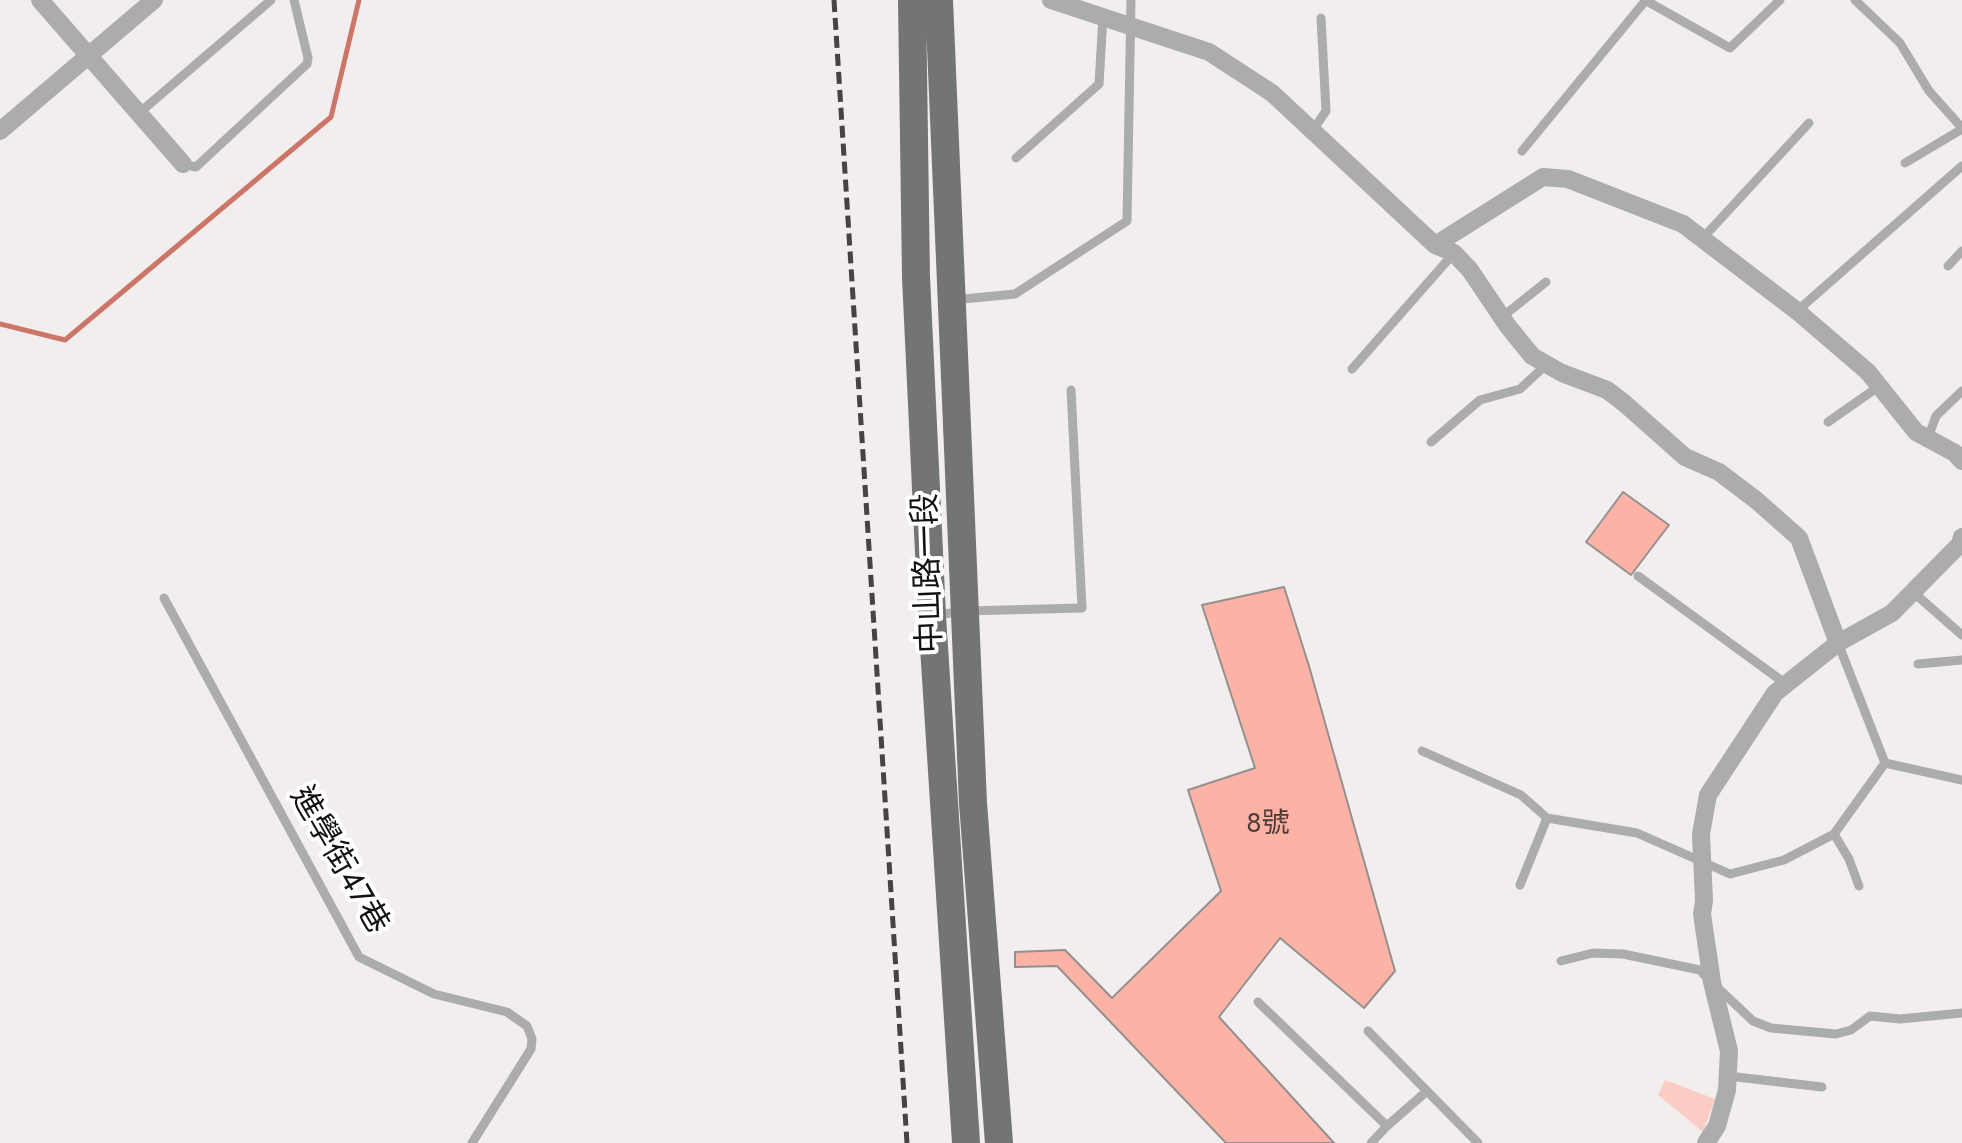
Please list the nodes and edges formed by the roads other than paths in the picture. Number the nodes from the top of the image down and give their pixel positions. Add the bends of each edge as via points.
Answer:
1 (40, 0) edge
2 (154, 0) edge
3 (271, 0) edge
4 (294, 0) edge
5 (912, 0) edge
6 (939, 0) edge
7 (1051, 0) edge
8 (1131, 0) edge
9 (1646, 0) edge
10 (1780, 0) edge
11 (1855, 0) edge
12 (1103, 17) junction
13 (1321, 18) dead end
14 (1131, 26) junction
15 (88, 57) junction
16 (138, 114) junction
17 (1809, 123) dead end
18 (1962, 129) edge
19 (1313, 130) junction
20 (0, 131) edge
21 (1522, 151) dead end
22 (1016, 158) dead end
23 (1905, 163) dead end
24 (183, 164) joint
25 (1962, 166) edge
26 (1702, 239) junction
27 (1435, 245) junction
28 (1962, 251) edge
29 (1454, 253) junction
30 (1948, 266) dead end
31 (1546, 282) dead end
32 (950, 300) junction
33 (1797, 311) junction
34 (1502, 317) junction
35 (1547, 364) junction
36 (1352, 369) dead end
37 (1878, 387) junction
38 (1071, 390) dead end
39 (1962, 391) edge
40 (1828, 422) dead end
41 (1928, 438) junction
42 (1431, 442) dead end
43 (1962, 461) edge
44 (1962, 537) edge
45 (1638, 576) dead end
46 (1913, 592) junction
47 (164, 598) dead end
48 (965, 611) junction
49 (932, 616) junction
50 (1962, 635) edge
51 (1838, 643) junction
52 (1962, 660) edge
53 (1918, 664) dead end
54 (1786, 684) junction
55 (1422, 751) dead end
56 (1885, 763) junction
57 (1962, 780) edge
58 (1547, 818) junction
59 (1834, 834) junction
60 (1701, 863) junction
61 (1520, 885) dead end
62 (1859, 886) dead end
63 (1561, 961) dead end
64 (1712, 982) junction
65 (1258, 1002) dead end
66 (1962, 1013) edge
67 (1368, 1031) dead end
68 (1728, 1076) junction
69 (1822, 1087) dead end
70 (1427, 1091) junction
71 (1387, 1126) junction
72 (472, 1143) edge
73 (966, 1143) edge
74 (999, 1143) edge
75 (1371, 1143) edge
76 (1478, 1143) edge
77 (1706, 1143) edge

1 - 15 street
2 - 15 street
3 - 16 lane
4 - 24 lane via 307,64 196,167
5 - 49 main road, 中山路一段 via 916,277
6 - 32 main road, 中山路一段
7 - 12 street
8 - 14 lane
9 - 10 lane via 1730,48
9 - 21 lane
11 - 18 lane via 1900,43 1929,91
12 - 14 street
12 - 22 lane via 1099,84
13 - 19 lane via 1326,111
14 - 19 street via 1209,52 1272,93
14 - 32 lane via 1127,221 1015,294
15 - 16 street
15 - 20 street
16 - 24 street
17 - 26 lane
18 - 23 lane
19 - 27 street
25 - 33 lane
26 - 27 street via 1683,224 1597,190 1543,177
26 - 33 street
27 - 29 street
28 - 30 lane
29 - 34 street
29 - 36 lane
31 - 34 lane
32 - 48 main road, 中山路一段
33 - 37 street via 1868,372
34 - 35 street via 1532,356
35 - 42 lane via 1520,389 1480,400
35 - 51 street via 1607,390 1685,457 1719,472 1799,538
37 - 40 lane
37 - 41 street via 1916,432
38 - 48 lane via 1082,608
39 - 41 lane via 1936,416
41 - 43 street
44 - 46 street
45 - 54 lane
46 - 50 lane
46 - 51 street via 1892,613
47 - 72 lane, 進學街47巷 via 359,957 434,994 507,1012 527,1026 531,1049
48 - 49 lane
48 - 74 main road, 中山路一段 via 973,803
49 - 73 main road, 中山路一段
51 - 54 street
51 - 56 lane
52 - 53 lane
54 - 60 street via 1708,795
55 - 58 lane via 1521,795
56 - 57 lane
56 - 59 lane
58 - 60 lane via 1637,833
58 - 61 lane
59 - 60 lane via 1784,860 1730,874
59 - 62 lane
60 - 64 street
63 - 64 lane via 1593,953 1623,954 1700,970
64 - 66 lane via 1753,1021 1771,1028 1836,1034 1870,1016
64 - 68 street via 1729,1051
65 - 71 lane
67 - 70 lane
68 - 69 lane
68 - 77 street via 1717,1126
70 - 71 lane
70 - 76 lane
71 - 75 lane

